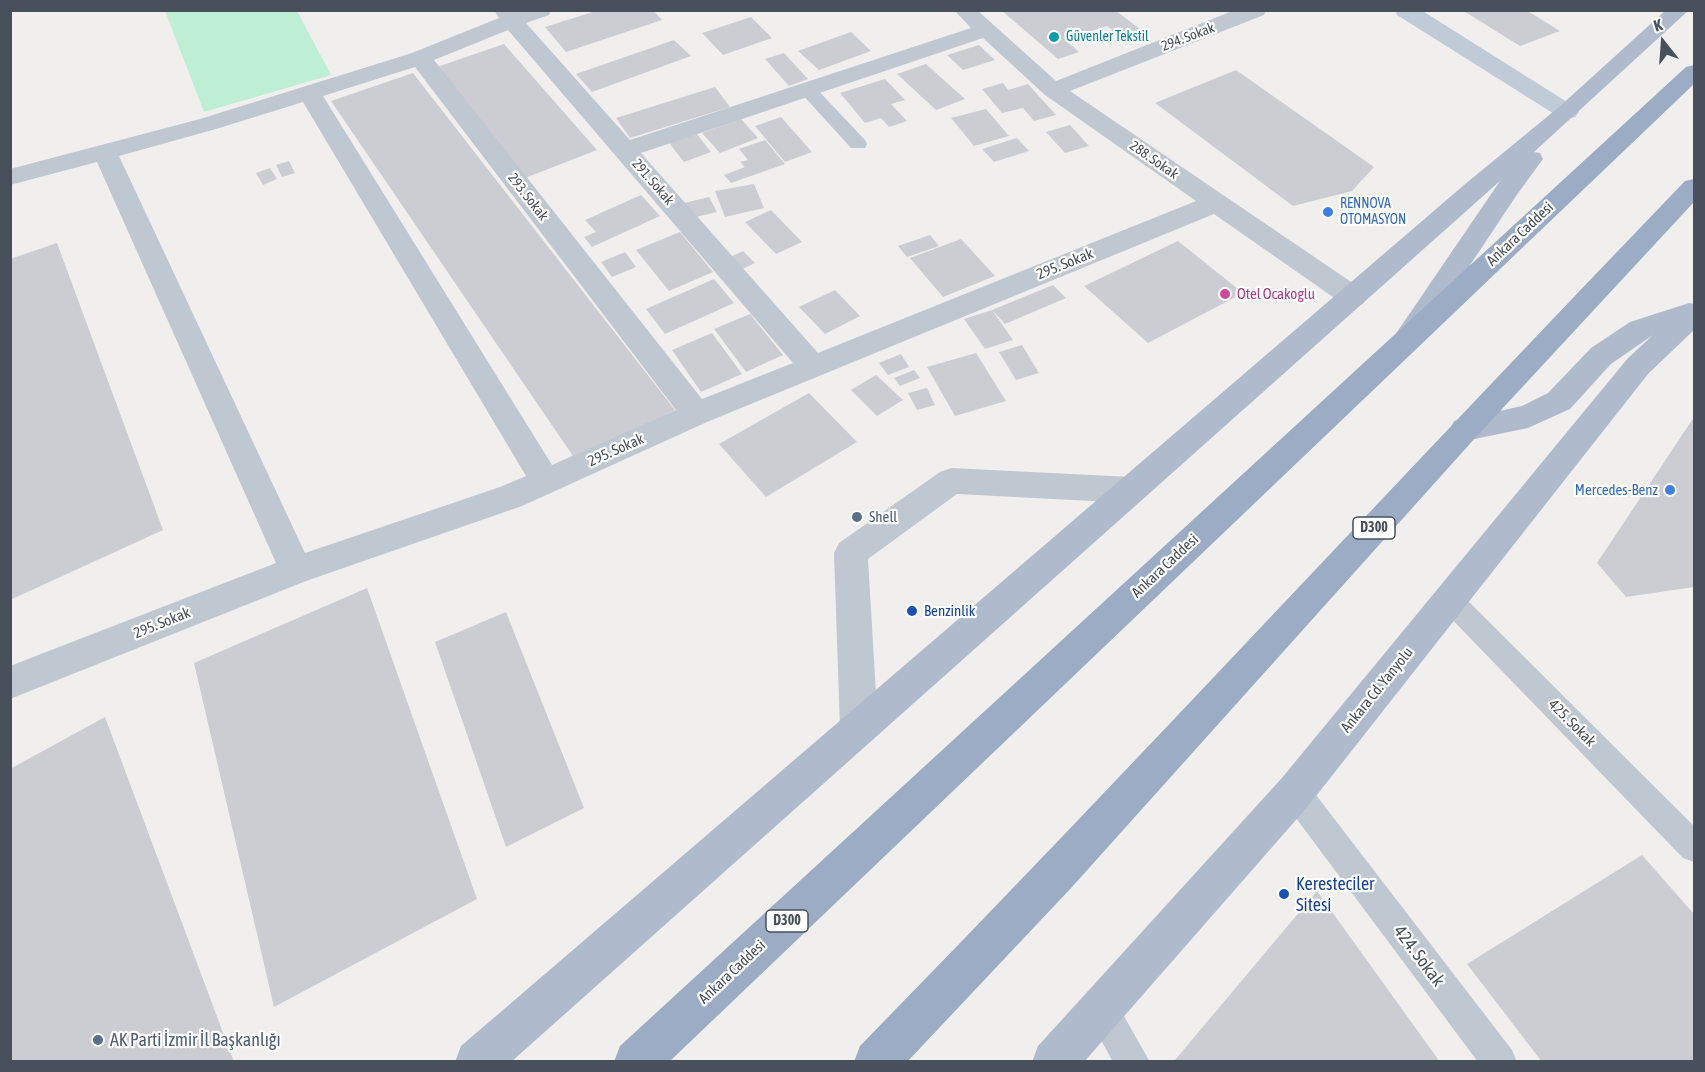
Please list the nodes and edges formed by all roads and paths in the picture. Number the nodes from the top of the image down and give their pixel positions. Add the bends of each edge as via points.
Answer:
1 (541, 10) edge
2 (964, 10) edge
3 (1256, 10) edge
4 (1405, 10) edge
5 (1679, 10) edge
6 (508, 16) edge
7 (986, 30) junction
8 (420, 57) junction
9 (1695, 72) edge
10 (807, 89) junction
11 (1053, 90) junction
12 (309, 92) junction
13 (1567, 112) junction
14 (858, 144) dead end
15 (625, 150) junction
16 (105, 152) junction
17 (10, 177) edge
18 (1695, 187) edge
19 (1216, 203) junction
20 (1353, 297) junction
21 (1695, 313) edge
22 (1405, 341) junction
23 (813, 366) junction
24 (696, 414) junction
25 (1465, 429) junction
26 (544, 481) junction
27 (1131, 490) junction
28 (296, 570) junction
29 (1449, 599) junction
30 (10, 683) edge
31 (859, 728) junction
32 (1295, 792) junction
33 (1695, 847) edge
34 (1100, 1007) junction
35 (477, 1062) edge
36 (636, 1062) edge
37 (876, 1062) edge
38 (1053, 1062) edge
39 (1133, 1062) edge
40 (1500, 1062) edge

1 - 6 street
2 - 7 street, 288. Sokak
3 - 11 street, 294. Sokak
4 - 13 main road
5 - 13 main road
6 - 8 street
6 - 15 street, 291. Sokak
7 - 10 street
7 - 11 street, 288. Sokak
8 - 12 street
8 - 24 street, 293. Sokak
9 - 22 highway, Ankara Caddesi / D300
10 - 14 lane
10 - 15 street
11 - 19 street, 288. Sokak
12 - 16 street
12 - 26 street
13 - 20 main road
13 - 22 main road via 1507,190
15 - 23 street, 291. Sokak
16 - 17 street
16 - 28 street
18 - 25 highway, D300
19 - 20 street, 288. Sokak
19 - 23 street, 295. Sokak
20 - 27 main road
21 - 25 main road via 1640,330 1601,356 1560,401 1528,416
21 - 29 main road, Ankara Cd. Yanyolu via 1638,366
22 - 36 highway, Ankara Caddesi / D300
23 - 24 street, 295. Sokak
24 - 26 street, 295. Sokak
25 - 37 highway, D300 via 1058,873
26 - 28 street, 295. Sokak via 510,497
27 - 31 main road
27 - 31 street via 951,481 851,553
28 - 30 street, 295. Sokak
29 - 32 main road, Ankara Cd. Yanyolu
29 - 33 lane, 425. Sokak
31 - 35 main road
32 - 34 main road, Ankara Cd. Yanyolu
32 - 40 lane, 424. Sokak
34 - 38 main road, Ankara Cd. Yanyolu
34 - 39 lane

